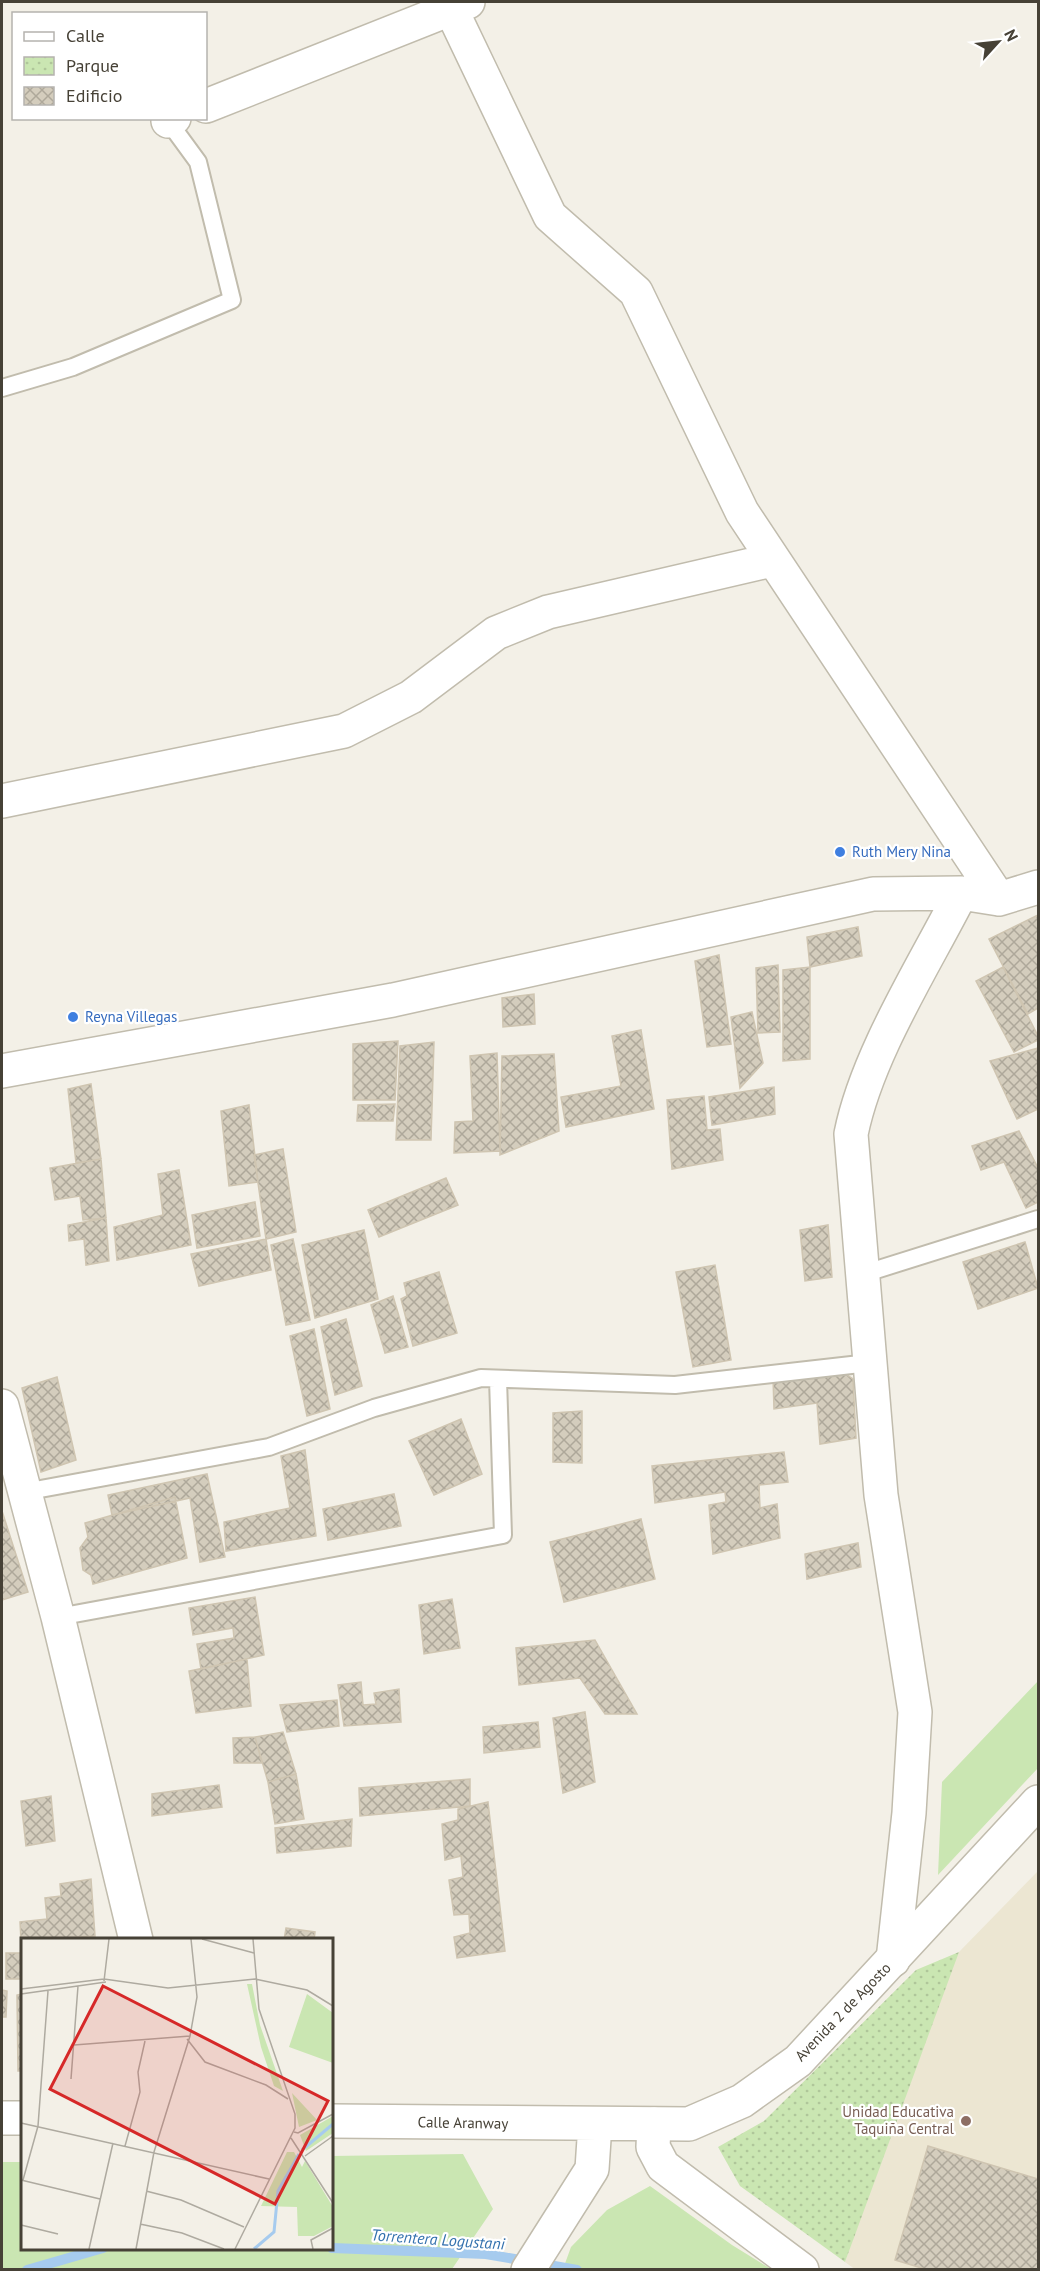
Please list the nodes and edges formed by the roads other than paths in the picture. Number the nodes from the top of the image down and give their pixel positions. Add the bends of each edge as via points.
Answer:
1 (460, 5) edge
2 (207, 106) edge
3 (171, 120) edge
4 (2, 388) edge
5 (772, 560) junction
6 (2, 801) edge
7 (1038, 887) edge
8 (961, 893) junction
9 (999, 899) junction
10 (2, 1071) edge
11 (1038, 1219) edge
12 (863, 1274) junction
13 (869, 1362) junction
14 (498, 1378) junction
15 (2, 1406) edge
16 (24, 1492) junction
17 (58, 1617) junction
18 (1038, 1802) edge
19 (136, 1938) edge
20 (893, 1960) junction
21 (2, 2118) edge
22 (21, 2118) edge
23 (333, 2121) edge
24 (595, 2124) junction
25 (654, 2124) junction
26 (535, 2259) edge
27 (802, 2270) edge

1 - 2 street
1 - 5 street via 550,216 636,292 741,512
3 - 4 lane via 198,162 232,300 73,367
5 - 6 street via 548,612 496,633 411,697 344,731
5 - 9 street
7 - 9 street
8 - 9 street
8 - 10 street via 873,894 393,1000
8 - 12 street via 858,1102 851,1134
11 - 12 lane
12 - 13 street
13 - 14 lane via 675,1385
13 - 20 street via 881,1495 915,1712
14 - 16 lane via 481,1378 374,1408 269,1447
14 - 17 lane via 503,1535
15 - 16 street
16 - 17 street
17 - 19 street
18 - 20 street, Avenida 2 de Agosto
20 - 25 street, Avenida 2 de Agosto via 798,2061 742,2100 689,2124
21 - 22 street
23 - 24 street, Calle Aranway
24 - 25 street, Avenida 2 de Agosto
24 - 26 street via 592,2169
25 - 27 street via 653,2147 663,2166

